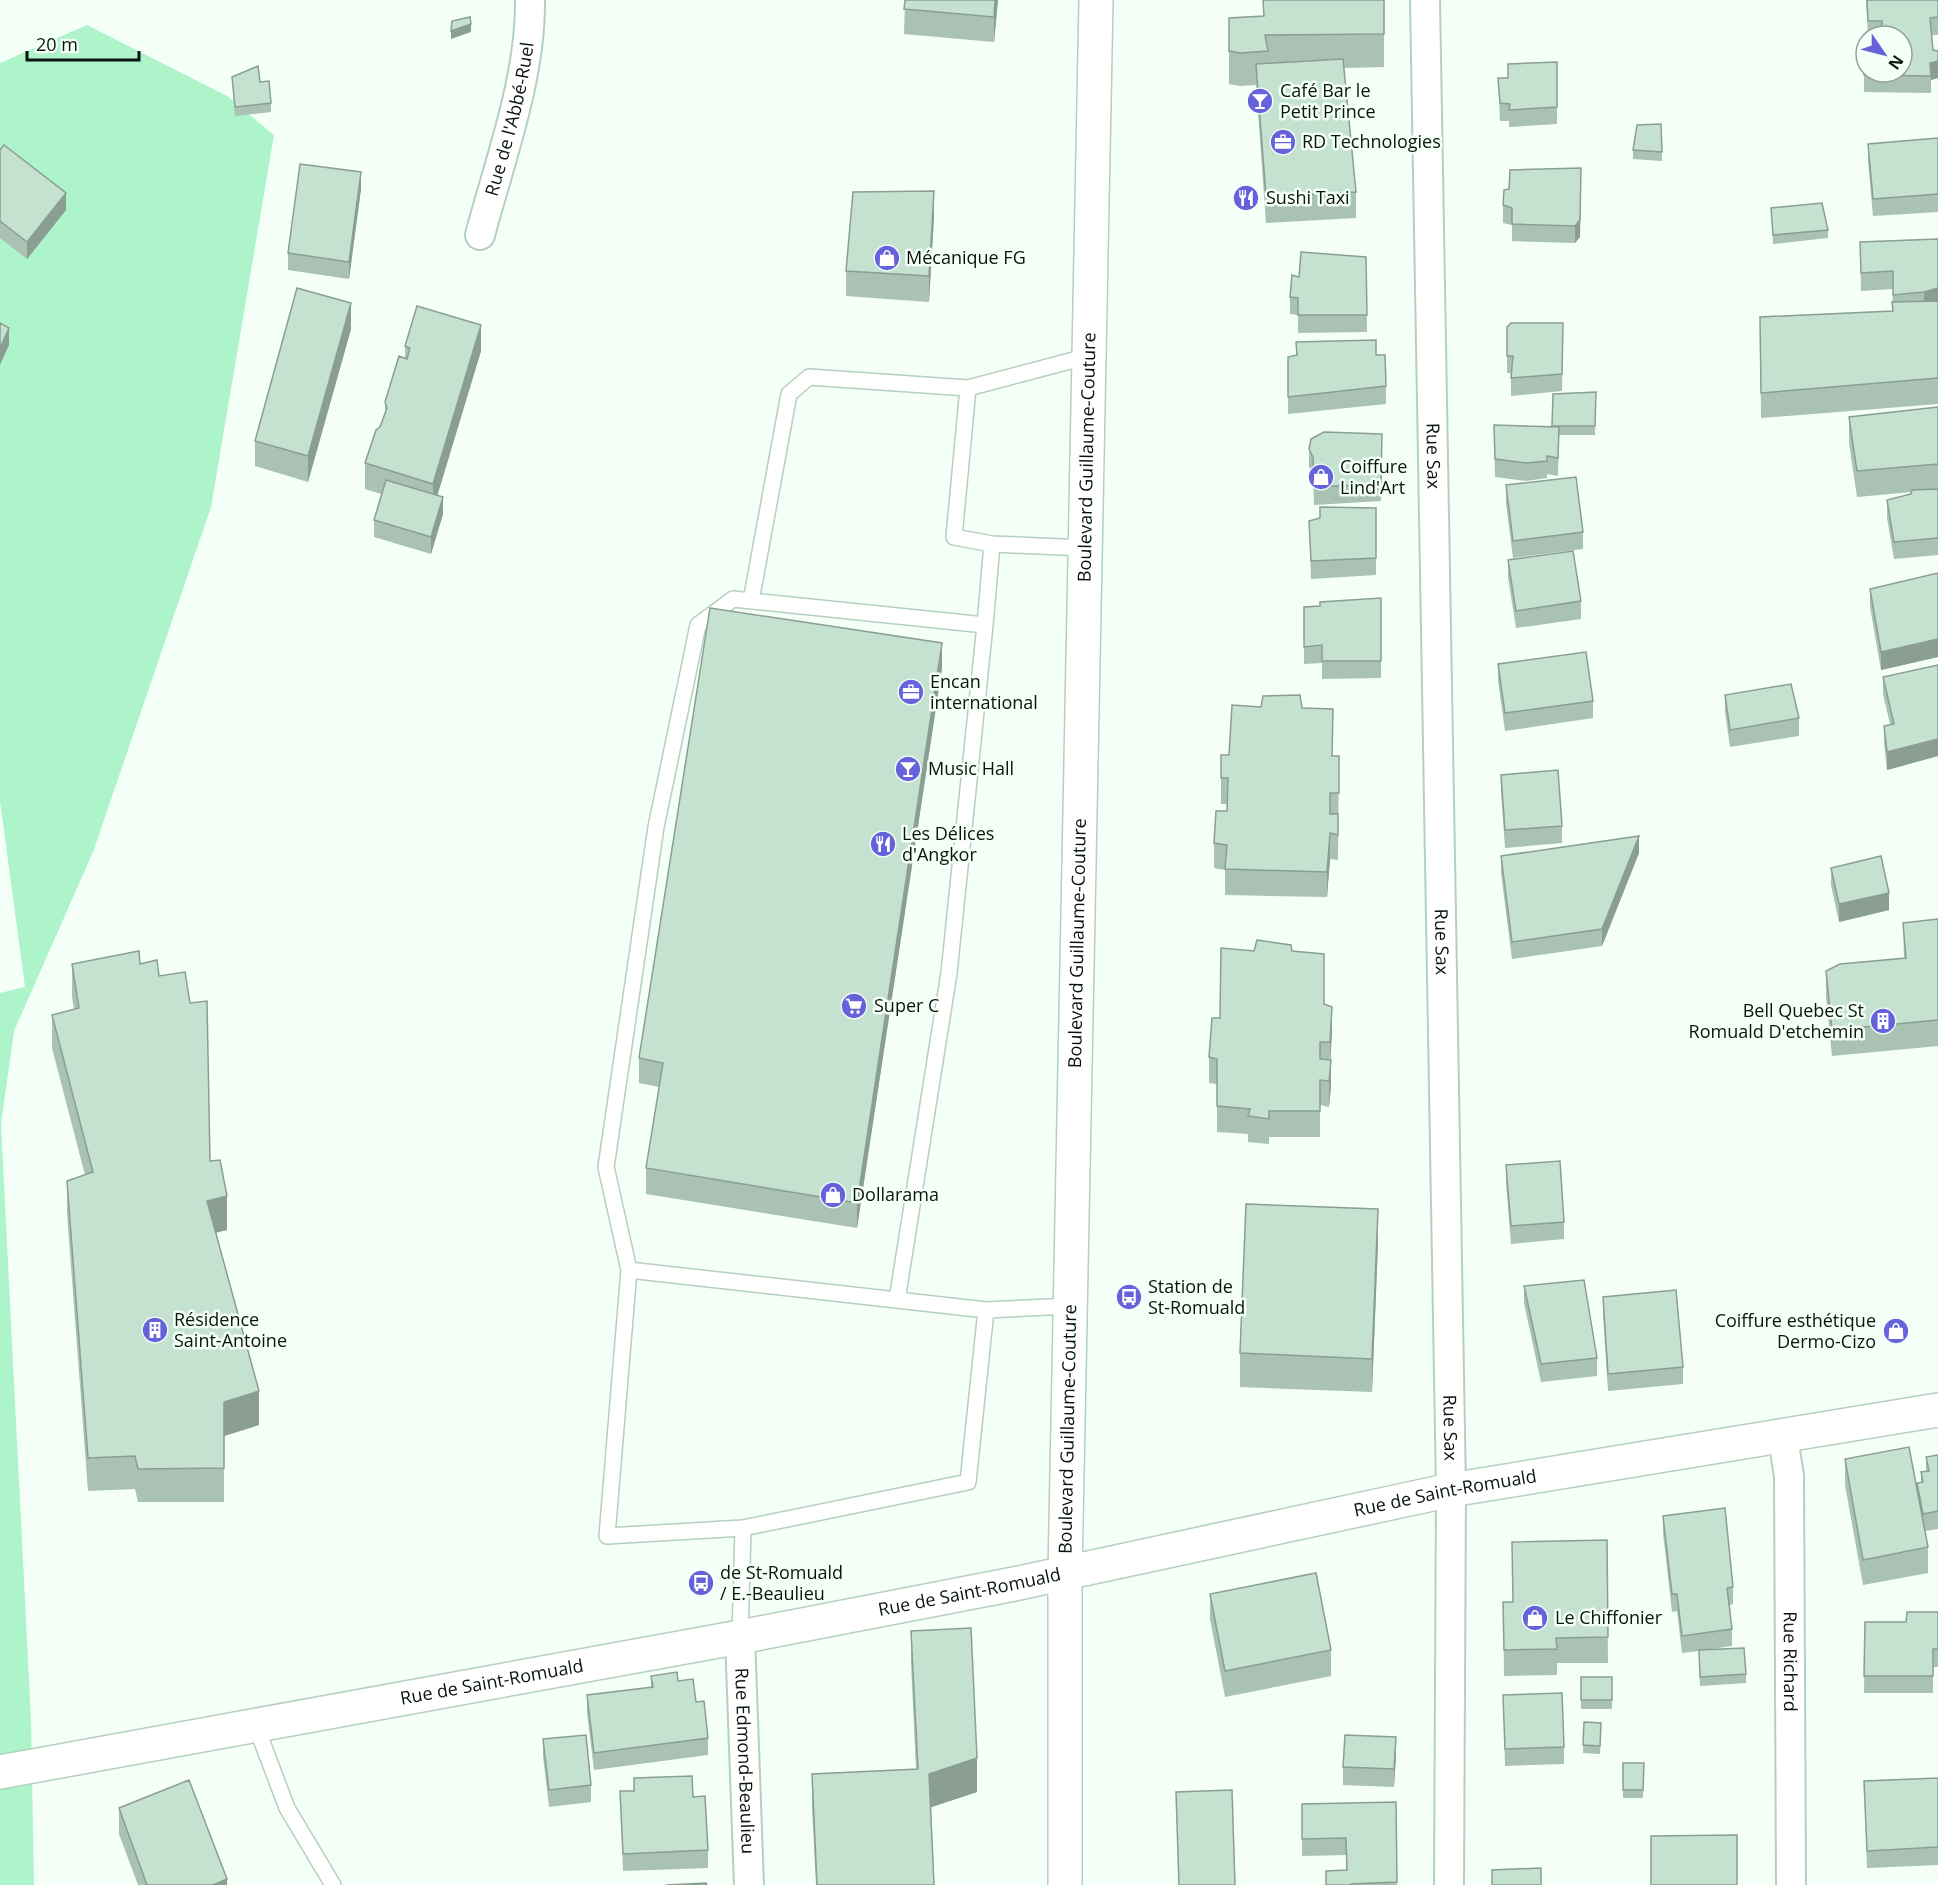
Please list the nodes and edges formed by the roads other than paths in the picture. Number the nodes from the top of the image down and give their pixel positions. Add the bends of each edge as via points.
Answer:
1 (530, 0) edge
2 (1096, 0) edge
3 (1425, 0) edge
4 (480, 235) dead end
5 (1089, 356) junction
6 (968, 388) junction
7 (992, 544) junction
8 (1085, 548) junction
9 (751, 601) junction
10 (985, 625) junction
11 (629, 1270) junction
12 (897, 1300) junction
13 (1070, 1306) junction
14 (986, 1310) junction
15 (1938, 1410) edge
16 (1782, 1438) junction
17 (1451, 1490) junction
18 (743, 1528) junction
19 (1065, 1574) junction
20 (740, 1637) junction
21 (256, 1726) junction
22 (0, 1772) edge
23 (333, 1885) edge
24 (749, 1885) edge
25 (1065, 1885) edge
26 (1449, 1885) edge
27 (1791, 1885) edge

1 - 4 street, Rue de l'Abbé-Ruel via 519,87
2 - 5 street, Boulevard Guillaume-Couture
3 - 17 street, Rue Sax
5 - 6 lane
5 - 8 street, Boulevard Guillaume-Couture
6 - 7 lane via 954,537
6 - 9 lane via 809,377 789,394
7 - 8 lane
7 - 10 lane
8 - 13 street, Boulevard Guillaume-Couture
9 - 10 lane
9 - 11 lane via 733,599 698,625 656,827 606,1167
10 - 12 lane via 949,973
11 - 12 lane
11 - 18 lane via 608,1536
12 - 14 lane
13 - 14 lane
13 - 19 street, Boulevard Guillaume-Couture
14 - 18 lane via 968,1482
15 - 16 street, Rue de Saint-Romuald
16 - 17 street, Rue de Saint-Romuald
16 - 27 street, Rue Richard via 1789,1476
17 - 19 street, Rue de Saint-Romuald
17 - 26 street, Rue Sax
18 - 20 lane
19 - 20 street, Rue de Saint-Romuald
19 - 25 street, Boulevard Guillaume-Couture
20 - 21 street, Rue de Saint-Romuald
20 - 24 street, Rue Edmond-Beaulieu
21 - 22 street, Rue de Saint-Romuald
21 - 23 lane via 287,1808

